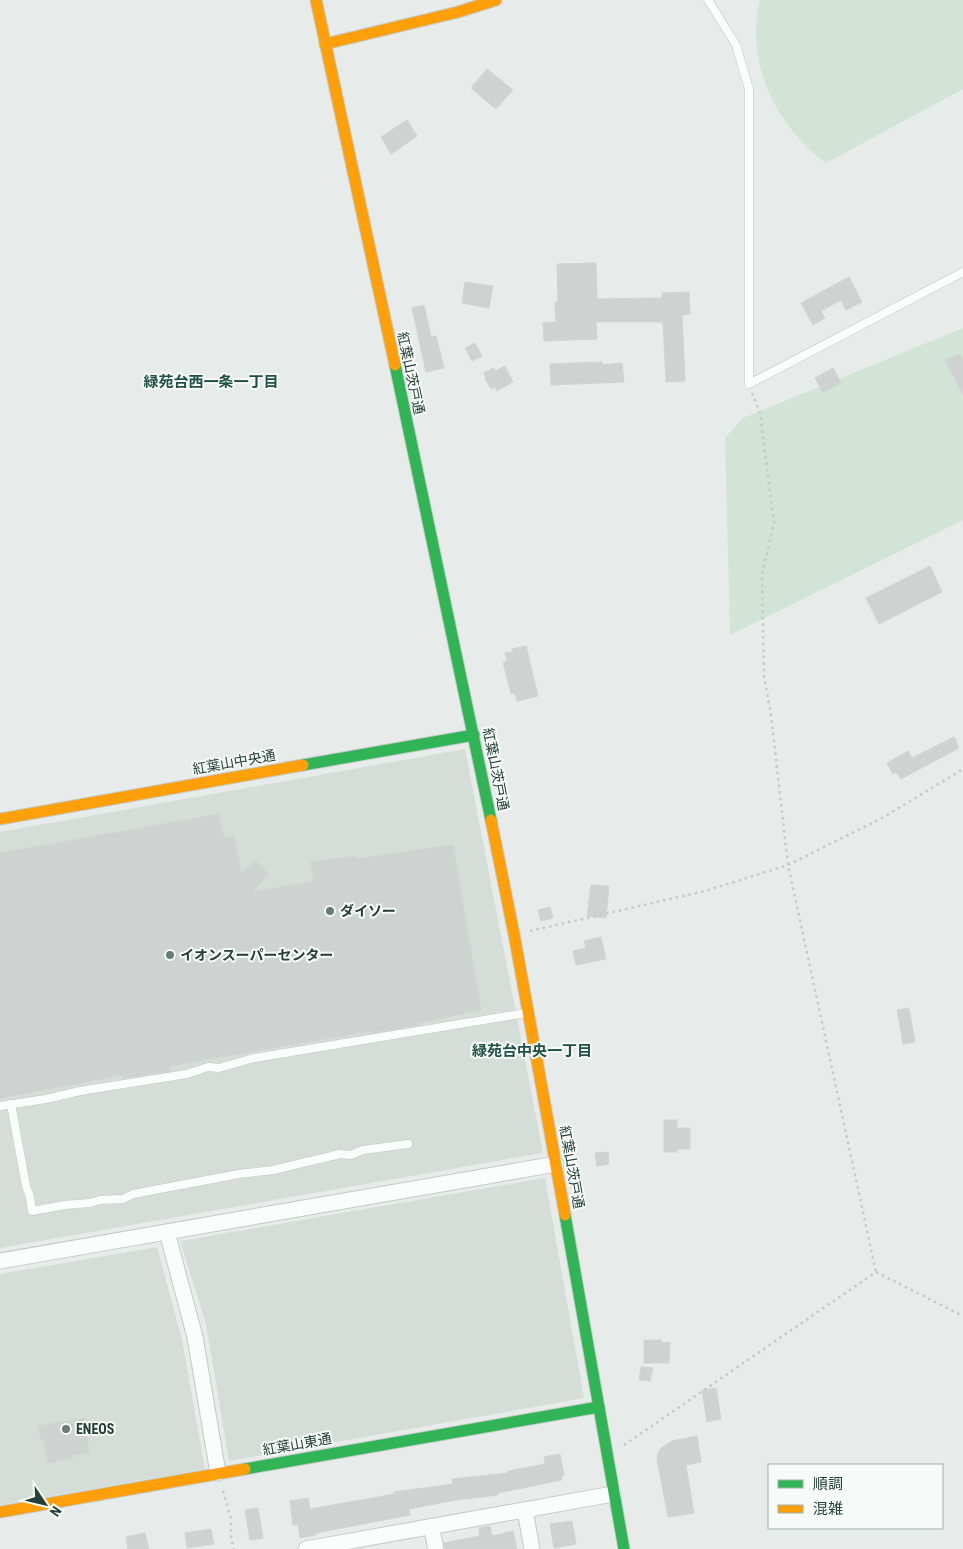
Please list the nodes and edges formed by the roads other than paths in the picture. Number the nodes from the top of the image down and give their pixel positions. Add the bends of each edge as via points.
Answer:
1 (316, 0) edge
2 (496, 0) edge
3 (708, 0) edge
4 (325, 44) junction
5 (963, 272) edge
6 (474, 735) junction
7 (0, 819) edge
8 (528, 1012) junction
9 (11, 1104) junction
10 (0, 1106) edge
11 (408, 1144) dead end
12 (556, 1164) junction
13 (167, 1232) junction
14 (0, 1261) edge
15 (599, 1407) junction
16 (219, 1479) junction
17 (613, 1494) junction
18 (526, 1510) junction
19 (0, 1512) edge
20 (432, 1526) junction
21 (337, 1546) edge
22 (306, 1549) edge
23 (436, 1549) edge
24 (532, 1549) edge
25 (624, 1549) edge

1 - 4 street, 紅葉山茨戸通
2 - 4 street
3 - 5 lane via 736,45 749,89 749,384
4 - 6 street, 紅葉山茨戸通
6 - 7 street, 紅葉山中央通
6 - 8 street, 紅葉山茨戸通
8 - 9 lane via 254,1058 219,1068 208,1067 187,1074
8 - 12 street, 紅葉山茨戸通
9 - 10 lane
9 - 11 lane via 32,1211 123,1199 133,1194 273,1170 340,1154 352,1155 363,1150
12 - 13 street
12 - 15 street, 紅葉山茨戸通
13 - 14 street
13 - 16 street via 194,1337
15 - 16 street, 紅葉山東通
15 - 17 street, 紅葉山茨戸通
16 - 19 street, 紅葉山東通
17 - 18 street
17 - 25 street, 紅葉山茨戸通
18 - 20 street
18 - 24 street
20 - 21 street
20 - 23 street
21 - 22 street

